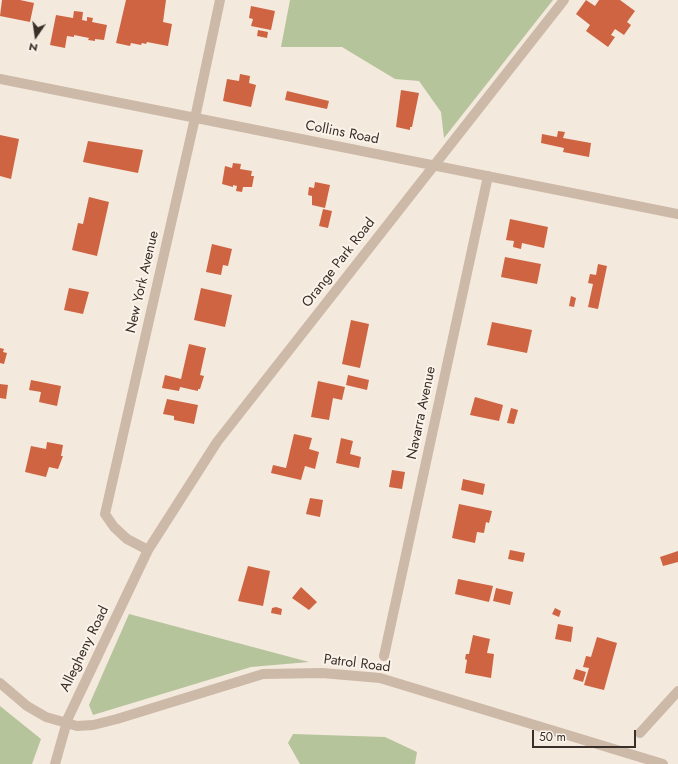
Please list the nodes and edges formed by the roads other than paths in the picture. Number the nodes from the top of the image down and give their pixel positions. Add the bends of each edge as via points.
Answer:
1 (220, 0) edge
2 (564, 0) edge
3 (0, 79) edge
4 (195, 118) junction
5 (434, 165) junction
6 (488, 176) junction
7 (678, 214) edge
8 (148, 550) junction
9 (384, 656) dead end
10 (0, 683) edge
11 (678, 691) edge
12 (66, 724) junction
13 (640, 734) dead end
14 (55, 764) edge
15 (664, 764) edge

1 - 4 street, New York Avenue
2 - 5 street, Orange Park Road
3 - 4 street, Collins Road
4 - 5 street, Collins Road
4 - 8 street, New York Avenue via 105,514 127,539
5 - 6 street, Collins Road
5 - 8 street, Orange Park Road via 216,442
6 - 7 street, Collins Road
6 - 9 street, Navarra Avenue
8 - 12 street, Allegheny Road
10 - 12 street, Patrol Road via 27,706 46,717
11 - 13 street
12 - 14 street, Allegheny Road
12 - 15 street, Patrol Road via 77,726 105,722 263,674 322,673 380,678

